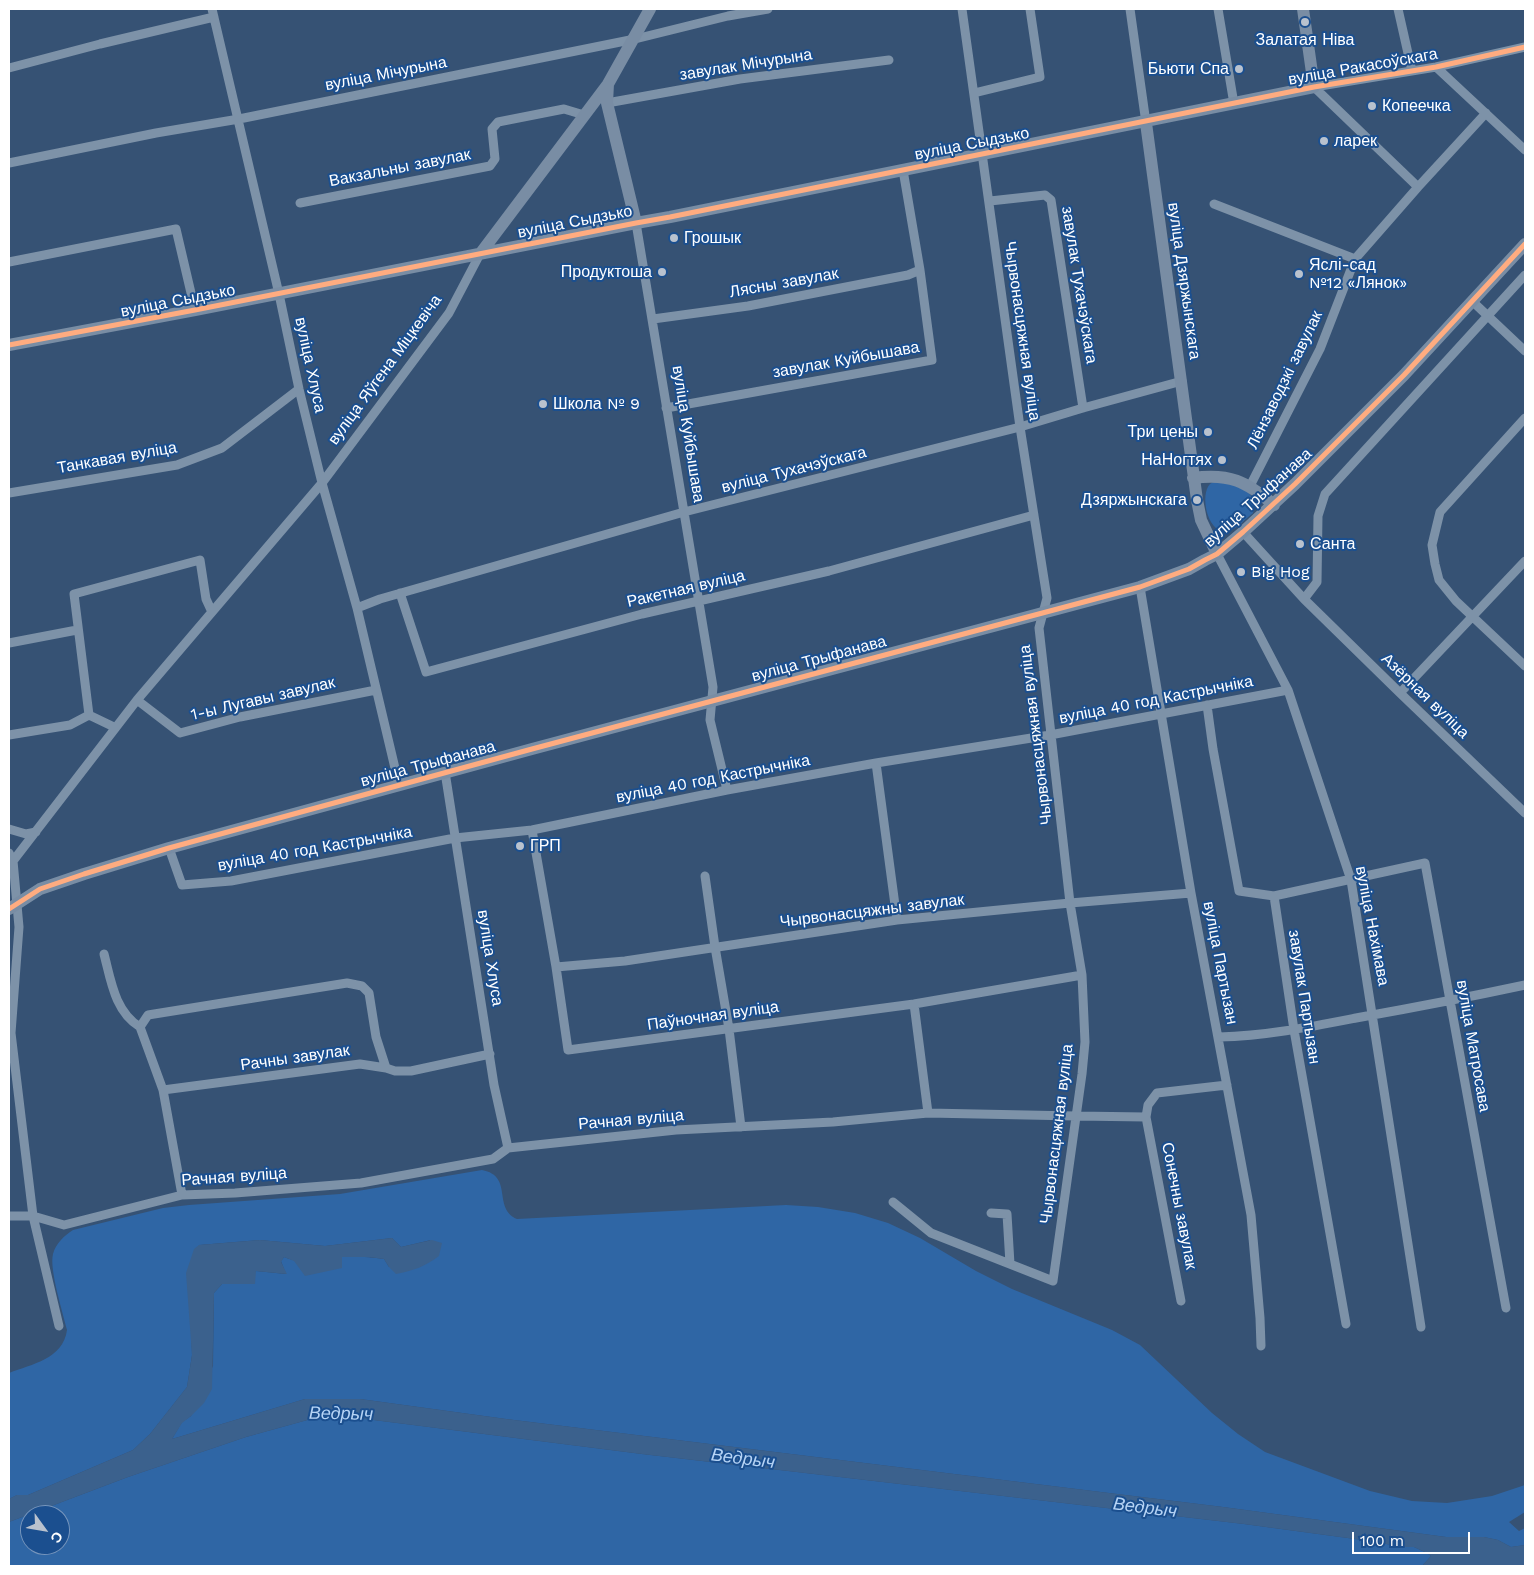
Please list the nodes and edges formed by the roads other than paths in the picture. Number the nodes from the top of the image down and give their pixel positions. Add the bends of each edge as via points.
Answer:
1 (650, 9) edge
2 (768, 9) edge
3 (962, 9) edge
4 (1030, 9) edge
5 (1130, 9) edge
6 (1218, 9) edge
7 (1303, 9) edge
8 (1398, 9) edge
9 (213, 13) edge
10 (634, 39) junction
11 (1525, 47) edge
12 (889, 60) dead end
13 (1436, 67) junction
14 (9, 68) edge
15 (1412, 71) junction
16 (608, 84) junction
17 (1314, 87) junction
18 (974, 93) junction
19 (608, 103) junction
20 (1234, 104) junction
21 (1486, 113) junction
22 (584, 115) junction
23 (239, 119) junction
24 (1146, 122) junction
25 (1525, 150) edge
26 (983, 154) junction
27 (9, 163) edge
28 (903, 170) junction
29 (1418, 187) junction
30 (990, 201) junction
31 (300, 203) dead end
32 (1214, 204) dead end
33 (636, 222) junction
34 (1525, 244) edge
35 (480, 254) junction
36 (1355, 259) junction
37 (9, 262) edge
38 (920, 270) junction
39 (1525, 275) edge
40 (279, 294) junction
41 (1472, 301) junction
42 (195, 310) junction
43 (1487, 315) junction
44 (653, 319) junction
45 (9, 345) edge
46 (1525, 352) edge
47 (1182, 381) junction
48 (299, 389) junction
49 (666, 408) junction
50 (1083, 408) junction
51 (1525, 418) edge
52 (1020, 427) junction
53 (1193, 478) junction
54 (322, 483) junction
55 (1250, 486) junction
56 (9, 493) edge
57 (1274, 505) junction
58 (684, 512) junction
59 (1034, 516) junction
60 (1243, 532) junction
61 (1217, 554) junction
62 (1525, 562) edge
63 (1140, 587) junction
64 (400, 593) junction
65 (1304, 599) junction
66 (699, 602) junction
67 (357, 608) junction
68 (212, 612) junction
69 (1043, 613) junction
70 (1473, 618) junction
71 (77, 630) junction
72 (9, 643) edge
73 (1525, 666) edge
74 (376, 690) junction
75 (1288, 690) junction
76 (1400, 694) junction
77 (136, 700) junction
78 (712, 701) junction
79 (1207, 705) junction
80 (89, 715) junction
81 (1162, 715) junction
82 (114, 727) junction
83 (9, 735) edge
84 (1050, 735) junction
85 (876, 763) junction
86 (446, 772) junction
87 (399, 785) junction
88 (727, 790) junction
89 (1525, 813) edge
90 (9, 829) edge
91 (532, 830) junction
92 (36, 832) junction
93 (455, 838) junction
94 (169, 848) junction
95 (11, 857) edge
96 (705, 876) dead end
97 (1351, 880) junction
98 (1192, 893) junction
99 (1274, 896) junction
100 (1070, 903) junction
101 (13, 906) edge
102 (897, 920) junction
103 (715, 948) junction
104 (104, 954) dead end
105 (556, 967) junction
106 (1082, 975) junction
107 (1525, 985) edge
108 (1449, 1001) junction
109 (914, 1004) junction
110 (1373, 1015) junction
111 (140, 1027) junction
112 (729, 1029) junction
113 (1294, 1030) junction
114 (1219, 1038) junction
115 (490, 1054) junction
116 (386, 1068) junction
117 (1228, 1085) junction
118 (163, 1090) junction
119 (928, 1112) junction
120 (1076, 1116) junction
121 (1146, 1116) junction
122 (741, 1127) junction
123 (508, 1148) junction
124 (182, 1195) junction
125 (893, 1202) dead end
126 (991, 1213) dead end
127 (9, 1216) edge
128 (33, 1216) junction
129 (1010, 1264) junction
130 (1181, 1301) dead end
131 (1506, 1308) dead end
132 (1346, 1324) dead end
133 (59, 1326) dead end
134 (1420, 1327) dead end
135 (1261, 1346) dead end

1 - 10 street, вуліца Яўгена Міцкевіча
2 - 10 street, вуліца Мічурына
3 - 18 street, Чырвонасцяжная вуліца
4 - 18 street via 1040,77
5 - 24 street, вуліца Дзяржынскага
6 - 20 street
7 - 17 street
8 - 15 street
9 - 14 street
9 - 23 street, вуліца Хлуса
10 - 16 street, вуліца Яўгена Міцкевіча
10 - 23 street, вуліца Мічурына
11 - 13 street, вуліца Ракасоўскага
12 - 19 street, завулак Мічурына via 740,79
13 - 15 street, вуліца Ракасоўскага
13 - 21 street
15 - 17 street, вуліца Ракасоўскага
16 - 19 street, вуліца Куйбышава
16 - 22 street, вуліца Яўгена Міцкевіча
17 - 20 street, вуліца Ракасоўскага
17 - 29 street
18 - 26 street, Чырвонасцяжная вуліца
19 - 33 street, вуліца Куйбышава
20 - 24 street, вуліца Ракасоўскага
21 - 25 street
21 - 29 street, Лёнзаводзкі завулак
22 - 31 street, Вакзальны завулак via 564,109 498,122 492,129 496,159 490,166
22 - 35 street, вуліца Яўгена Міцкевіча
23 - 27 street, вуліца Мічурына
23 - 40 street, вуліца Хлуса
24 - 26 street, вуліца Сыдзько
24 - 47 street, вуліца Дзяржынскага
26 - 28 street, вуліца Сыдзько
26 - 30 street, Чырвонасцяжная вуліца
28 - 33 street, вуліца Сыдзько
28 - 38 street, завулак Куйбышава
29 - 36 street, Лёнзаводзкі завулак
30 - 50 street, завулак Тухачэўскага via 1045,195 1051,200
30 - 52 street, Чырвонасцяжная вуліца
32 - 36 street
33 - 35 street, вуліца Сыдзько
33 - 44 street, вуліца Куйбышава
34 - 41 street, вуліца Трыфанава
35 - 40 street, вуліца Сыдзько
35 - 54 street, вуліца Яўгена Міцкевіча via 449,313
36 - 55 street, Лёнзаводзкі завулак via 1320,349
37 - 42 street via 176,229
38 - 44 street, Лясны завулак via 748,306
38 - 49 street, завулак Куйбышава via 932,360
39 - 43 street
40 - 42 street, вуліца Сыдзько
40 - 48 street, вуліца Хлуса
41 - 43 street
41 - 57 street, вуліца Трыфанава via 1404,375
42 - 45 street, вуліца Сыдзько
43 - 46 street
43 - 65 street via 1325,494 1318,516 1316,582
44 - 49 street, вуліца Куйбышава
47 - 50 street, вуліца Тухачэўскага
47 - 53 street, вуліца Дзяржынскага
48 - 54 street, вуліца Хлуса
48 - 56 street, Танкавая вуліца via 222,448 177,465
49 - 58 street, вуліца Куйбышава
50 - 52 street, вуліца Тухачэўскага
51 - 70 street via 1440,512 1432,545 1439,580
52 - 58 street, вуліца Тухачэўскага
52 - 59 street, Чырвонасцяжная вуліца
53 - 55 street via 1214,475
53 - 61 street, вуліца Дзяржынскага via 1201,520
54 - 67 street, вуліца Хлуса
54 - 68 street, вуліца Яўгена Міцкевіча
55 - 57 street
57 - 60 street, вуліца Трыфанава
58 - 64 street, вуліца Тухачэўскага
58 - 66 street, вуліца Куйбышава
59 - 66 street, Ракетная вуліца
59 - 69 street, Чырвонасцяжная вуліца via 1047,598
60 - 61 street, вуліца Трыфанава
60 - 65 street, Азёрная вуліца
61 - 63 street, вуліца Трыфанава
61 - 75 street, вуліца Нахімава
62 - 70 street
63 - 69 street, вуліца Трыфанава
63 - 81 street, вуліца Партызан
64 - 66 street, Ракетная вуліца via 426,672 642,614
64 - 67 street, вуліца Тухачэўскага
65 - 76 street, Азёрная вуліца
66 - 78 street, вуліца Куйбышава via 714,687
67 - 74 street, вуліца Хлуса
68 - 71 street via 206,599 200,560 74,594
68 - 77 street, вуліца Яўгена Міцкевіча
69 - 78 street, вуліца Трыфанава
69 - 84 street, Чырвонасцяжная вуліца via 1038,628
70 - 73 street
70 - 76 street
71 - 72 street
71 - 80 street
74 - 77 street, 1-ы Лугавы завулак via 240,717 180,733
74 - 87 street, вуліца Хлуса
75 - 79 street, вуліца 40 год Кастрычніка
75 - 97 street, вуліца Нахімава
76 - 89 street, Азёрная вуліца
77 - 82 street, вуліца Яўгена Міцкевіча
78 - 86 street, вуліца Трыфанава
78 - 88 street, вуліца Куйбышава via 710,720
79 - 81 street, вуліца 40 год Кастрычніка
79 - 99 street via 1239,891
80 - 82 street
80 - 83 street via 70,725
81 - 84 street, вуліца 40 год Кастрычніка
81 - 98 street, вуліца Партызан
82 - 92 street, вуліца Яўгена Міцкевіча
84 - 85 street, вуліца 40 год Кастрычніка
84 - 100 street, Чырвонасцяжная вуліца
85 - 88 street, вуліца 40 год Кастрычніка
85 - 102 street
86 - 87 street, вуліца Трыфанава
86 - 93 street, вуліца Хлуса
87 - 94 street, вуліца Трыфанава
88 - 91 street, вуліца 40 год Кастрычніка
90 - 92 street via 26,834
91 - 93 street, вуліца 40 год Кастрычніка
91 - 105 street, Паўночная вуліца
92 - 95 street, вуліца Яўгена Міцкевіча
93 - 94 street, вуліца 40 год Кастрычніка via 231,881 182,885
93 - 115 street, вуліца Хлуса
94 - 101 street, вуліца Трыфанава via 40,889
95 - 101 street
96 - 103 street
97 - 99 street
97 - 108 street, вуліца Матросава via 1424,863
97 - 110 street, вуліца Нахімава
98 - 100 street, Чырвонасцяжны завулак
98 - 114 street, вуліца Партызан
99 - 113 street, завулак Партызан
100 - 102 street, Чырвонасцяжны завулак
100 - 106 street, Чырвонасцяжная вуліца
101 - 128 street via 19,927 11,1033
102 - 103 street, Чырвонасцяжны завулак
103 - 105 street, Чырвонасцяжны завулак
103 - 112 street
104 - 111 street via 119,1005 130,1021
105 - 112 street, Паўночная вуліца via 568,1050
106 - 109 street, Паўночная вуліца
106 - 120 street, Чырвонасцяжная вуліца via 1085,1042
107 - 108 street
108 - 110 street
108 - 131 street, вуліца Матросава
109 - 112 street, Паўночная вуліца
109 - 119 street
110 - 113 street
110 - 134 street, вуліца Нахімава
111 - 116 street via 148,1015 348,983 362,986 368,993
111 - 118 street
112 - 122 street
113 - 114 street
113 - 132 street, завулак Партызан
114 - 117 street, вуліца Партызан
115 - 116 street, Рачны завулак via 411,1071
115 - 123 street, вуліца Хлуса
116 - 118 street, Рачны завулак via 360,1064
117 - 121 street via 1157,1094 1148,1105
117 - 135 street, вуліца Партызан via 1251,1215
118 - 124 street
119 - 120 street, Рачная вуліца
119 - 122 street, Рачная вуліца
120 - 121 street, Рачная вуліца
120 - 129 street, Чырвонасцяжная вуліца via 1054,1281
121 - 130 street, Сонечны завулак
122 - 123 street, Рачная вуліца via 676,1130
123 - 124 street, Рачная вуліца via 493,1159 360,1183
124 - 128 street, Рачная вуліца via 64,1225
125 - 129 street, Чырвонасцяжная вуліца via 931,1233
126 - 129 street via 1007,1214
127 - 128 street, Рачная вуліца
128 - 133 street

